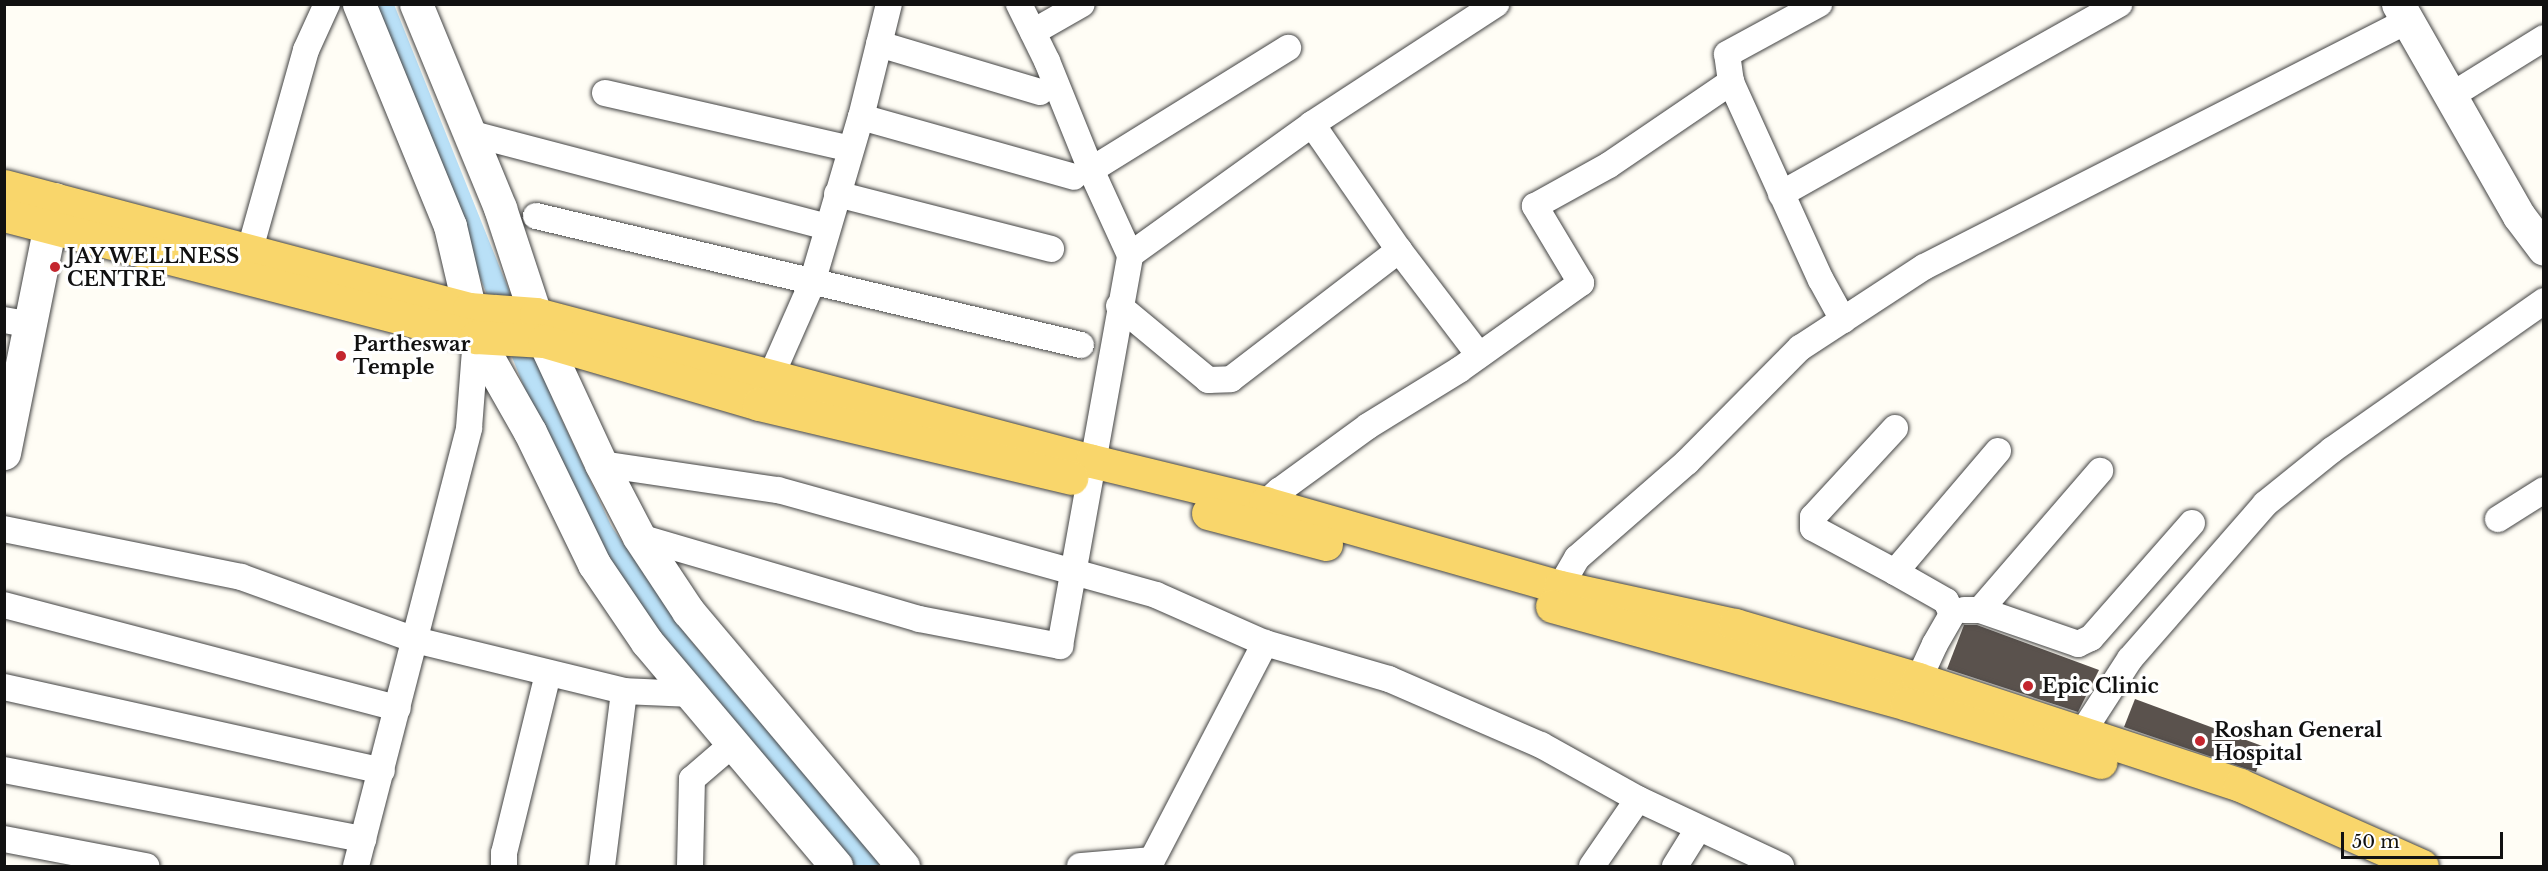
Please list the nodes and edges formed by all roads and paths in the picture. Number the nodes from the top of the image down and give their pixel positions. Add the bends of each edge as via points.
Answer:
1 (327, 4) edge
2 (359, 4) edge
3 (416, 4) edge
4 (1019, 4) edge
5 (1082, 4) edge
6 (1496, 4) edge
7 (1819, 4) edge
8 (2119, 4) edge
9 (882, 6) edge
10 (2403, 13) edge
11 (1033, 32) junction
12 (2544, 38) edge
13 (879, 44) junction
14 (1288, 48) dead end
15 (1731, 82) junction
16 (1040, 92) dead end
17 (604, 93) dead end
18 (2449, 97) junction
19 (861, 117) junction
20 (1312, 124) junction
21 (469, 133) junction
22 (851, 149) junction
23 (1082, 173) junction
24 (4, 186) edge
25 (837, 194) junction
26 (1781, 194) junction
27 (52, 213) junction
28 (4, 215) edge
29 (536, 216) dead end
30 (828, 227) junction
31 (1051, 249) dead end
32 (2544, 249) edge
33 (1400, 250) junction
34 (1130, 255) junction
35 (247, 263) junction
36 (812, 283) junction
37 (2544, 301) edge
38 (1119, 306) junction
39 (1843, 320) junction
40 (18, 323) edge
41 (483, 324) junction
42 (540, 327) junction
43 (1081, 345) dead end
44 (1479, 355) junction
45 (765, 389) junction
46 (1895, 428) dead end
47 (6, 439) edge
48 (1998, 451) dead end
49 (601, 464) junction
50 (1090, 471) junction
51 (2100, 471) dead end
52 (2544, 490) edge
53 (1255, 513) junction
54 (2498, 519) dead end
55 (2192, 524) dead end
56 (4, 529) edge
57 (639, 537) junction
58 (1072, 571) junction
59 (1895, 572) junction
60 (1555, 596) junction
61 (4, 605) edge
62 (1980, 610) junction
63 (1952, 614) junction
64 (416, 640) junction
65 (1265, 643) junction
66 (548, 674) junction
67 (4, 687) edge
68 (624, 691) junction
69 (1913, 692) junction
70 (691, 694) junction
71 (398, 708) junction
72 (2076, 742) junction
73 (734, 743) junction
74 (4, 770) edge
75 (382, 771) junction
76 (1638, 800) junction
77 (1698, 829) junction
78 (4, 839) edge
79 (363, 839) junction
80 (1748, 860) edge
81 (146, 867) edge
82 (356, 867) edge
83 (504, 867) edge
84 (602, 867) edge
85 (690, 867) edge
86 (836, 867) edge
87 (903, 867) edge
88 (1080, 867) edge
89 (1592, 867) edge
90 (1675, 867) edge
91 (1781, 867) edge
92 (2373, 867) edge
93 (2422, 867) edge

1 - 35 street via 306,50
2 - 41 street via 450,226
3 - 21 street
4 - 11 street
5 - 11 street
6 - 20 street
7 - 15 street via 1727,54
8 - 26 street
9 - 13 street
10 - 18 street
10 - 39 street via 1924,267
11 - 23 street
12 - 18 street
13 - 16 street
13 - 19 street
14 - 23 street
15 - 26 street
15 - 44 street via 1609,165 1535,206 1581,283
17 - 22 street
18 - 32 street via 2519,216
19 - 22 street
19 - 23 street
20 - 33 street
20 - 34 street
21 - 30 street
21 - 42 street via 500,208
22 - 25 street
23 - 34 street
24 - 27 main road
25 - 30 street
25 - 31 street
26 - 39 street
27 - 28 main road
27 - 35 main road
27 - 40 street
29 - 36 street
30 - 36 street
33 - 38 street via 1231,379 1208,380
33 - 44 street
34 - 38 street
35 - 41 main road
36 - 43 street
36 - 45 street
37 - 72 street via 2332,450 2265,504 2130,659
38 - 50 street
39 - 60 street via 1800,348 1687,462 1577,558
40 - 47 street
41 - 42 main road
41 - 64 street via 469,428
41 - 70 street via 594,564 647,642
42 - 45 main road
42 - 49 street
44 - 53 street via 1368,426
45 - 50 main road
46 - 59 street via 1813,517 1813,528
48 - 59 street
49 - 57 street
49 - 58 street via 778,490
50 - 53 main road
50 - 58 street
51 - 62 street
52 - 54 street
53 - 60 main road
55 - 62 street via 2091,638 2078,644
56 - 64 street via 241,577
57 - 58 street via 919,619 1060,646
57 - 87 street via 688,611
58 - 65 street via 1156,595
59 - 63 street via 1946,601
60 - 69 main road
61 - 71 street
62 - 63 street
63 - 69 street
64 - 66 street
64 - 71 street
65 - 76 street via 1389,679 1541,746
65 - 88 street via 1152,860
66 - 68 street
66 - 83 street
67 - 75 street
68 - 70 street
68 - 84 street
69 - 72 main road
70 - 73 street
71 - 75 street
72 - 92 main road
72 - 93 main road via 2240,785
73 - 85 street via 692,779
73 - 86 street
74 - 79 street
75 - 79 street
76 - 77 street
76 - 89 street
77 - 80 street
77 - 90 street
78 - 81 street
79 - 82 street
80 - 91 street

